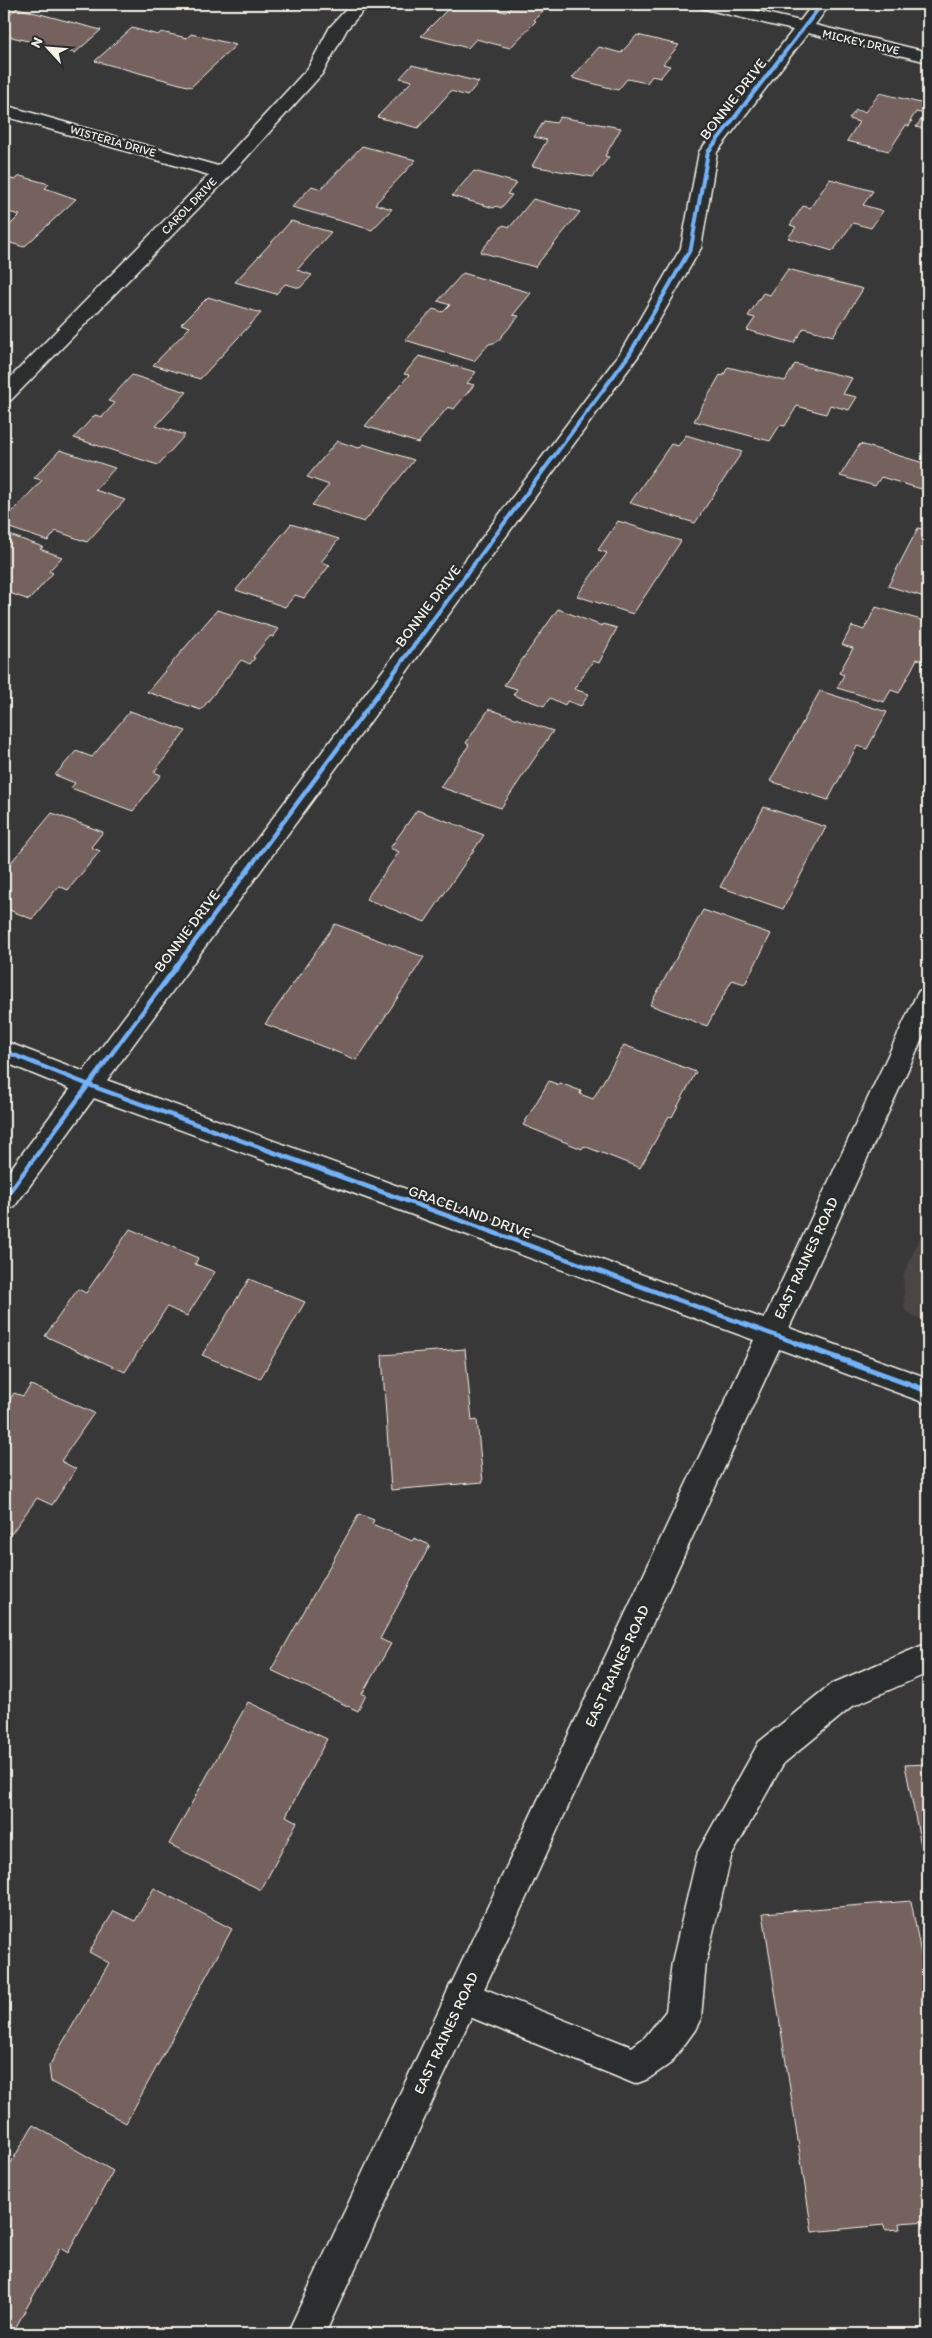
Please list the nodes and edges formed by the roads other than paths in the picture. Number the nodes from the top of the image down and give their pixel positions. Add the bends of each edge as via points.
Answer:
1 (360, 4) edge
2 (707, 4) edge
3 (822, 4) edge
4 (803, 28) junction
5 (928, 58) edge
6 (4, 110) edge
7 (222, 173) junction
8 (4, 396) edge
9 (928, 998) edge
10 (4, 1051) edge
11 (88, 1085) junction
12 (4, 1199) edge
13 (770, 1335) junction
14 (928, 1391) edge
15 (928, 1658) edge
16 (462, 1997) junction
17 (306, 2334) edge

1 - 7 street, CAROL DRIVE via 340,27 316,70
2 - 4 street, MICKEY DRIVE
3 - 4 street, BONNIE DRIVE
4 - 5 street, MICKEY DRIVE
4 - 11 street, BONNIE DRIVE via 708,152 691,248 630,355
6 - 7 street, WISTERIA DRIVE
7 - 8 street, CAROL DRIVE
9 - 13 street, EAST RAINES ROAD
10 - 11 street, GRACELAND DRIVE
11 - 12 street, BONNIE DRIVE
11 - 13 street, GRACELAND DRIVE
13 - 14 street, GRACELAND DRIVE
13 - 16 street, EAST RAINES ROAD
15 - 16 street via 842,1695 771,1753 715,1852 689,1962 683,2018 658,2050 634,2066
16 - 17 street, EAST RAINES ROAD

